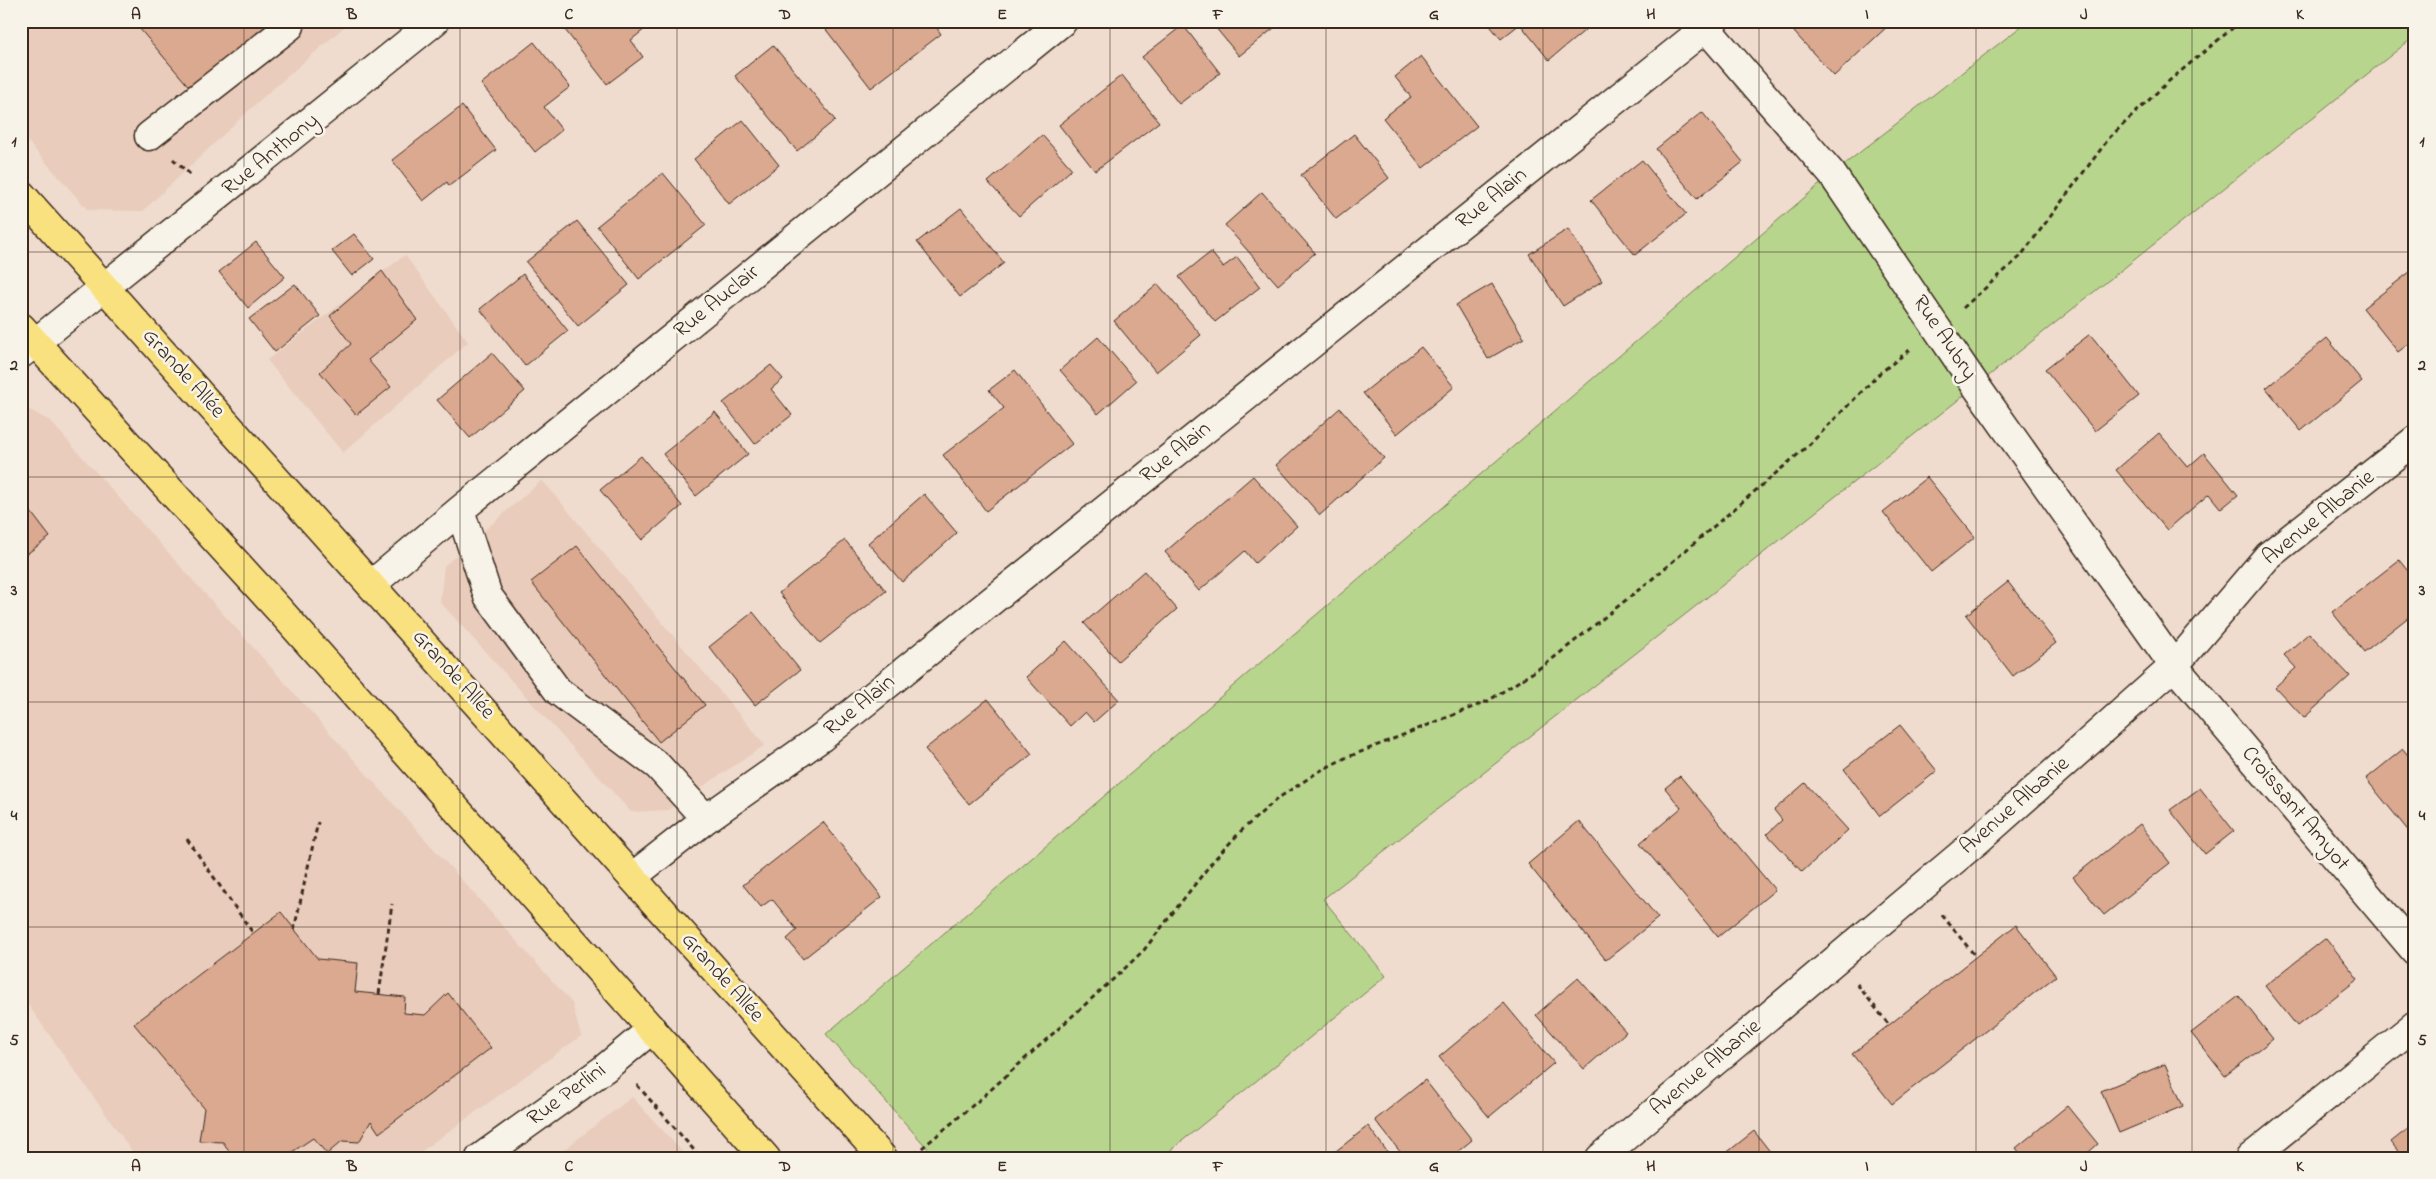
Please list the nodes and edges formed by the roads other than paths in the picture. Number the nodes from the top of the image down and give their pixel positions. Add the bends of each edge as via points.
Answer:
1 (285, 21) edge
2 (435, 21) edge
3 (1063, 21) edge
4 (1707, 23) edge
5 (149, 136) dead end
6 (21, 194) edge
7 (106, 287) junction
8 (26, 341) edge
9 (2415, 440) edge
10 (460, 510) junction
11 (372, 584) junction
12 (2174, 666) junction
13 (706, 819) junction
14 (632, 877) junction
15 (2415, 951) edge
16 (2415, 1025) edge
17 (652, 1029) junction
18 (480, 1158) edge
19 (766, 1158) edge
20 (883, 1158) edge
21 (1600, 1158) edge
22 (2250, 1158) edge

1 - 5 street via 290,26
2 - 7 street, Rue Anthony
3 - 10 street, Rue Auclair
4 - 12 street, Rue Aubry via 1832,174 1976,386
4 - 13 street, Rue Alain via 822,737
6 - 7 main road, Grande Allée
7 - 8 street, Rue Anthony
7 - 11 main road, Grande Allée
8 - 17 main road via 283,614
9 - 12 street, Avenue Albanie via 2268,556
10 - 11 street, Rue Auclair
10 - 13 street via 488,596 558,691 658,766
11 - 14 main road, Grande Allée
12 - 15 street, Croissant Amyot
12 - 21 street, Avenue Albanie via 1977,841
13 - 14 street, Rue Alain
14 - 20 main road, Grande Allée
16 - 22 street
17 - 18 street, Rue Perlini via 604,1069
17 - 19 main road

